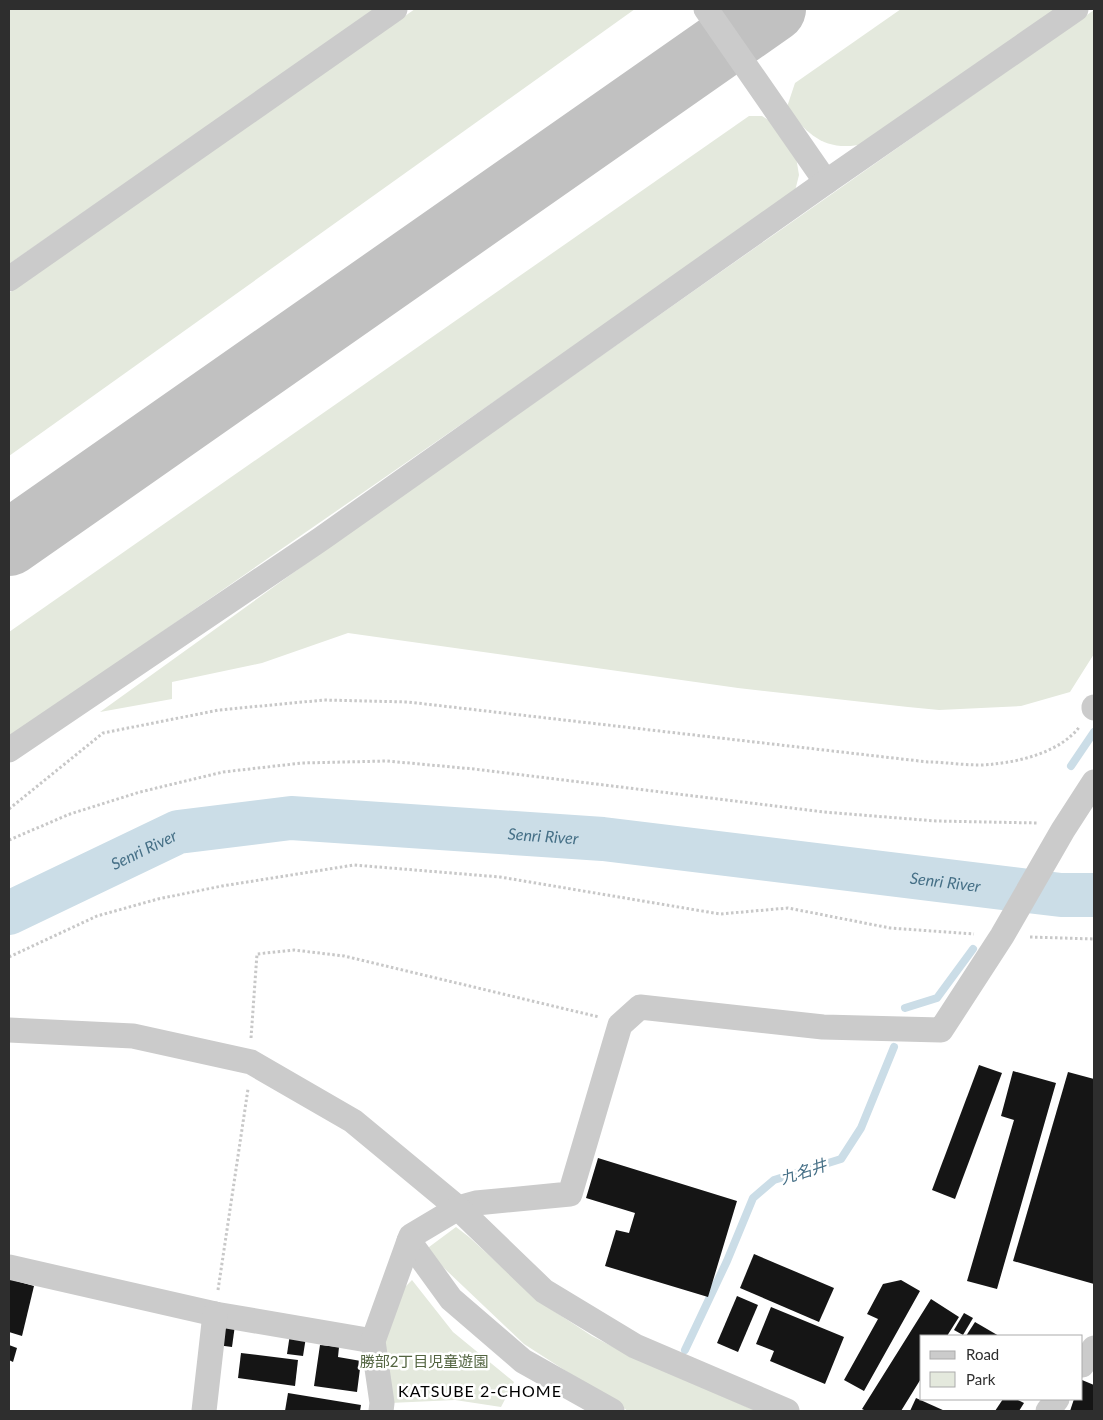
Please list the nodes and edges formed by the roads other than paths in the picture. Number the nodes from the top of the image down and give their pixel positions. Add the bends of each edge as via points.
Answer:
1 (395, 9) edge
2 (706, 9) edge
3 (1076, 9) edge
4 (826, 182) junction
5 (9, 279) edge
6 (9, 750) edge
7 (1094, 782) edge
8 (9, 1030) edge
9 (458, 1208) junction
10 (409, 1241) junction
11 (9, 1267) edge
12 (215, 1314) junction
13 (373, 1341) junction
14 (1094, 1348) edge
15 (1083, 1364) edge
16 (1056, 1400) edge
17 (204, 1411) edge
18 (381, 1411) edge
19 (612, 1411) edge
20 (787, 1411) edge
21 (1048, 1411) edge

1 - 5 street
2 - 4 street
3 - 4 street
4 - 6 street via 321,539
7 - 9 street via 1004,933 941,1030 823,1027 640,1007 620,1025 570,1194 476,1203
8 - 9 street via 133,1036 251,1062 353,1121
9 - 10 street via 411,1236
9 - 20 street via 544,1291 635,1346
10 - 13 street
10 - 19 street via 451,1299 523,1362
11 - 12 street
12 - 13 street
12 - 17 street
13 - 18 street
14 - 15 street
16 - 21 street

